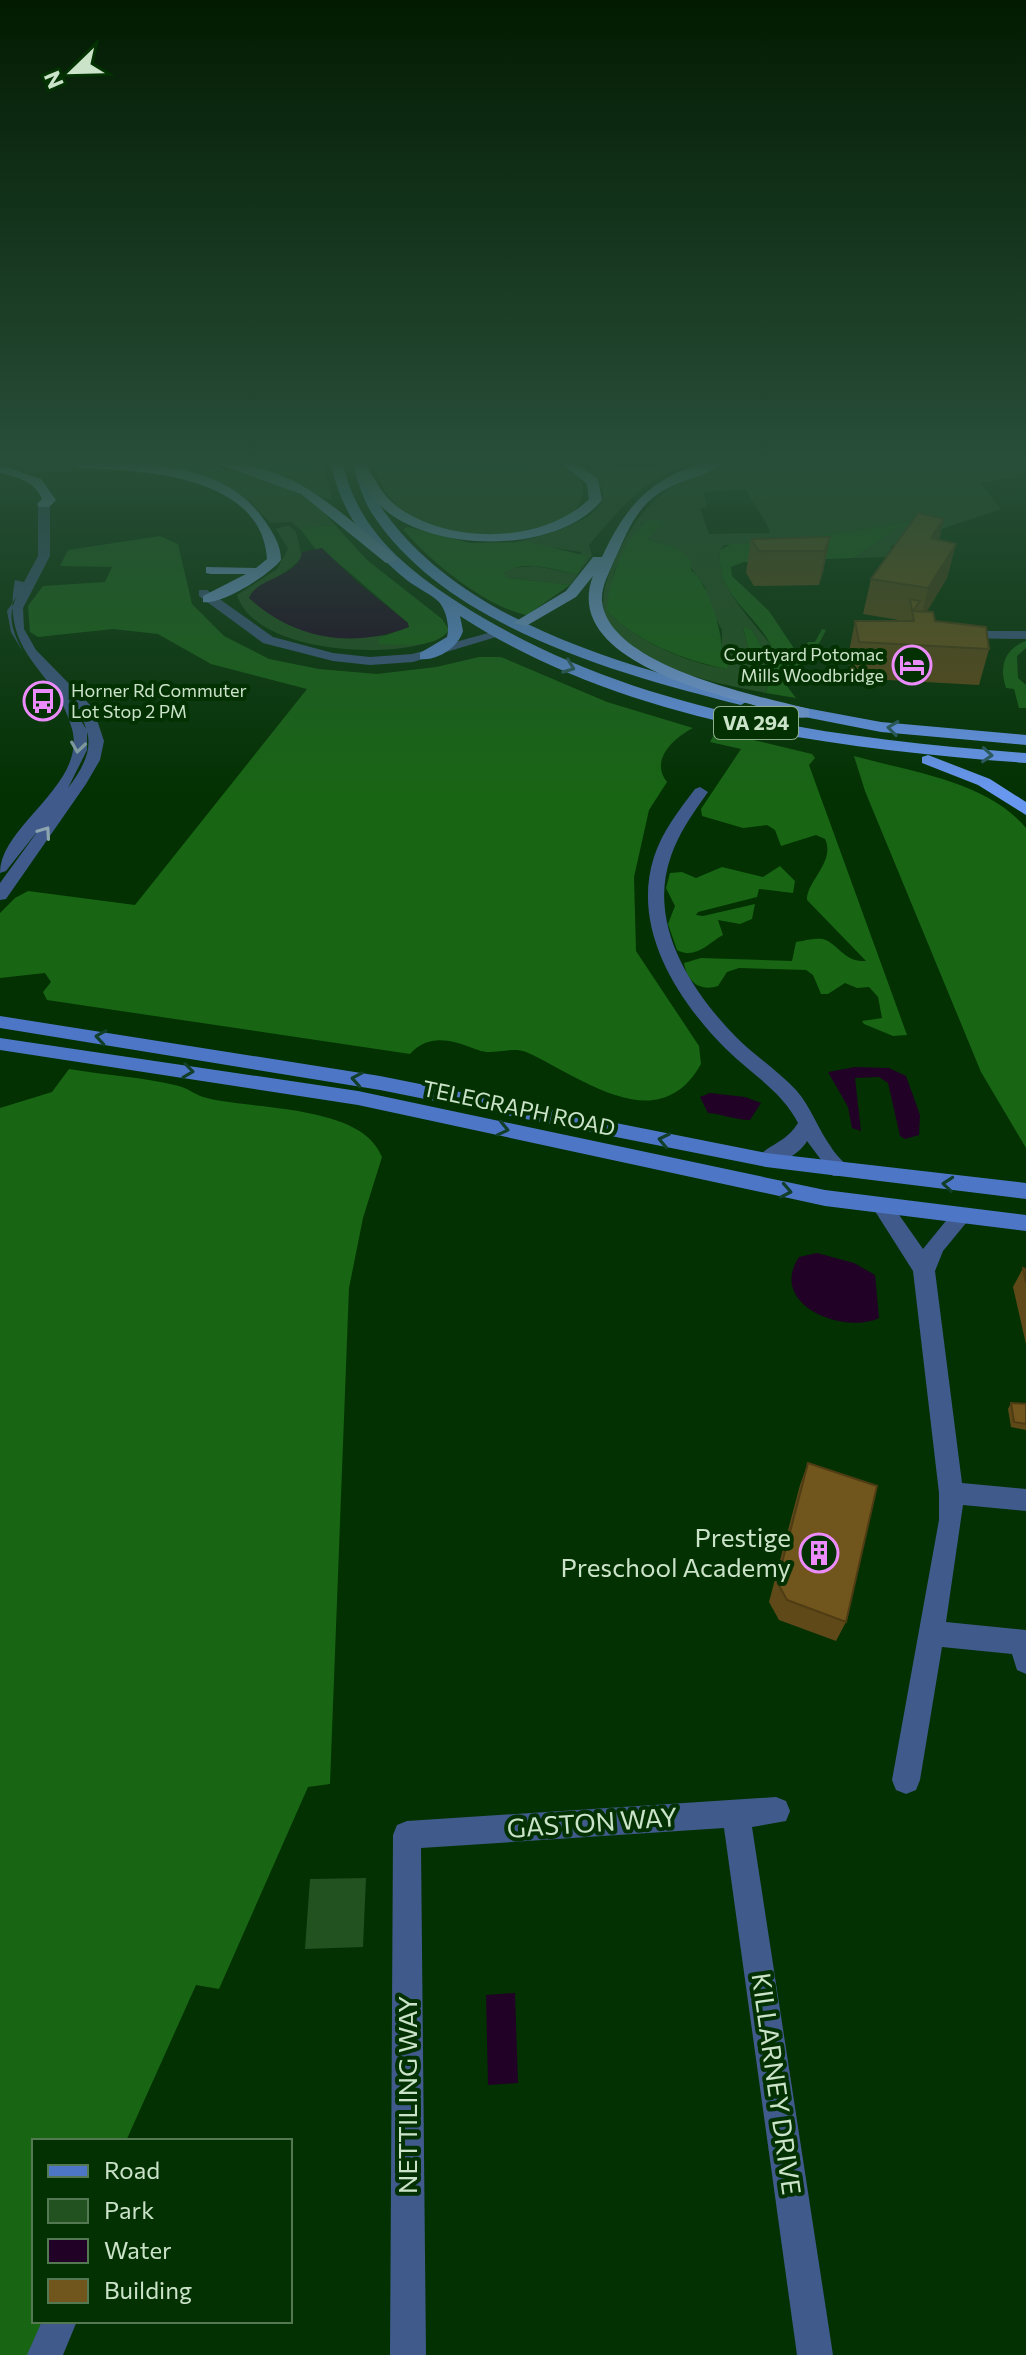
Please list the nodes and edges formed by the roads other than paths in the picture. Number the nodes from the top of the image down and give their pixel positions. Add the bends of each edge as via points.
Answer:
1 (32, 574) edge
2 (35, 574) edge
3 (245, 574) edge
4 (254, 574) edge
5 (409, 574) edge
6 (437, 574) edge
7 (586, 574) edge
8 (603, 574) edge
9 (214, 596) junction
10 (447, 604) junction
11 (521, 623) junction
12 (946, 633) edge
13 (499, 634) junction
14 (1026, 635) edge
15 (425, 656) junction
16 (803, 713) junction
17 (786, 729) junction
18 (1026, 740) edge
19 (1026, 758) edge
20 (700, 792) dead end
21 (1026, 810) edge
22 (0, 868) edge
23 (0, 895) edge
24 (0, 1022) edge
25 (0, 1044) edge
26 (808, 1123) junction
27 (715, 1151) junction
28 (766, 1160) junction
29 (840, 1171) junction
30 (710, 1175) junction
31 (1026, 1191) edge
32 (883, 1208) junction
33 (961, 1217) junction
34 (1026, 1223) edge
35 (924, 1271) junction
36 (951, 1493) junction
37 (1026, 1500) edge
38 (932, 1633) junction
39 (1025, 1651) edge
40 (906, 1780) dead end
41 (776, 1811) dead end
42 (736, 1814) junction
43 (407, 1835) joint
44 (59, 2323) edge
45 (45, 2355) edge
46 (408, 2355) edge
47 (815, 2355) edge

1 -> 22 street via 5,600 2,629 10,647 73,716 81,745 71,771
23 -> 2 street via 79,784 97,741 88,711 20,637 17,608
3 - 9 highway
4 - 9 highway
5 - 10 highway, VA 294
6 - 11 highway, VA 294
7 - 11 highway via 571,594
8 - 16 highway via 595,597 599,618 618,642 670,672
9 - 15 street via 257,634 297,650 370,661
10 - 13 highway, VA 294
10 - 15 highway via 457,621 457,634
11 - 13 highway
11 - 16 highway, VA 294 via 632,669
12 - 14 street
13 - 15 street
13 -> 17 highway, VA 294 via 607,681 706,712
18 -> 16 highway, VA 294 via 881,727
17 -> 19 highway, VA 294 via 898,747
17 - 21 highway via 950,766
20 - 26 street via 673,834 660,867 657,912 665,945 701,1010 792,1097
27 -> 24 main road, TELEGRAPH ROAD via 380,1083
25 -> 30 main road, TELEGRAPH ROAD via 358,1098
26 - 28 street via 796,1143
26 - 29 street via 822,1155
27 - 28 main road, TELEGRAPH ROAD
27 - 30 main road
28 - 29 main road, TELEGRAPH ROAD
31 -> 29 main road, TELEGRAPH ROAD
30 -> 32 main road, TELEGRAPH ROAD
32 - 33 main road, TELEGRAPH ROAD
32 - 35 street
33 - 34 main road, TELEGRAPH ROAD
33 - 35 street via 938,1243
35 - 36 street
36 - 37 street
36 - 38 street
38 - 39 street
38 - 40 street
41 - 42 street, GASTON WAY
42 - 43 street, GASTON WAY
42 - 47 street, KILLARNEY DRIVE
43 - 46 street, NETTILING WAY
44 - 45 street

